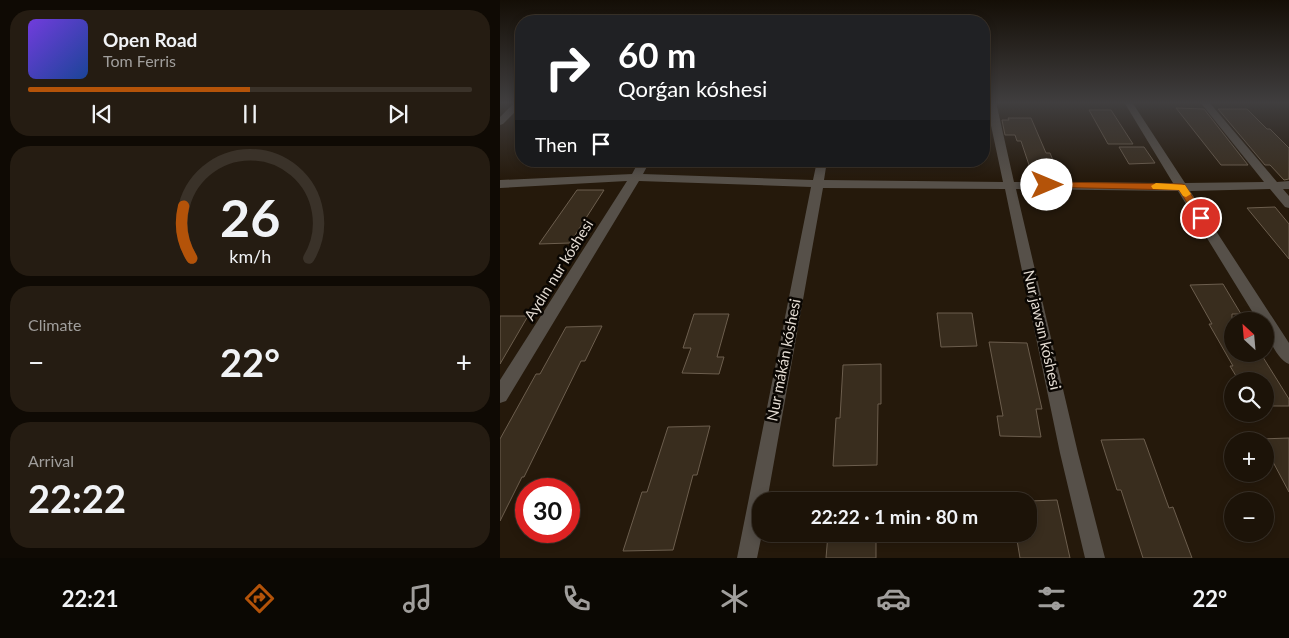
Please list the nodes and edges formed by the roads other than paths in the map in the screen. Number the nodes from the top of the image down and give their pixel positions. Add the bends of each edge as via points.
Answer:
1 (997, 128) edge
2 (1145, 128) edge
3 (1226, 128) edge
4 (642, 167) edge
5 (821, 167) edge
6 (636, 177) junction
7 (500, 184) edge
8 (817, 184) junction
9 (1009, 185) junction
10 (1289, 185) edge
11 (1274, 186) junction
12 (1182, 187) junction
13 (1289, 204) edge
14 (1289, 356) edge
15 (500, 395) edge
16 (747, 558) edge
17 (1095, 558) edge

1 - 9 street, Nur jawsın kóshesi
2 - 12 street
3 - 11 street
4 - 6 street, Aydın nur kóshesi
5 - 8 street, Nur mákán kóshesi
6 - 7 street
6 - 8 street
6 - 15 street, Aydın nur kóshesi
8 - 9 street
8 - 16 street, Nur mákán kóshesi
9 - 12 street
9 - 17 street, Nur jawsın kóshesi
10 - 11 street
11 - 12 street
11 - 13 street
12 - 14 street

